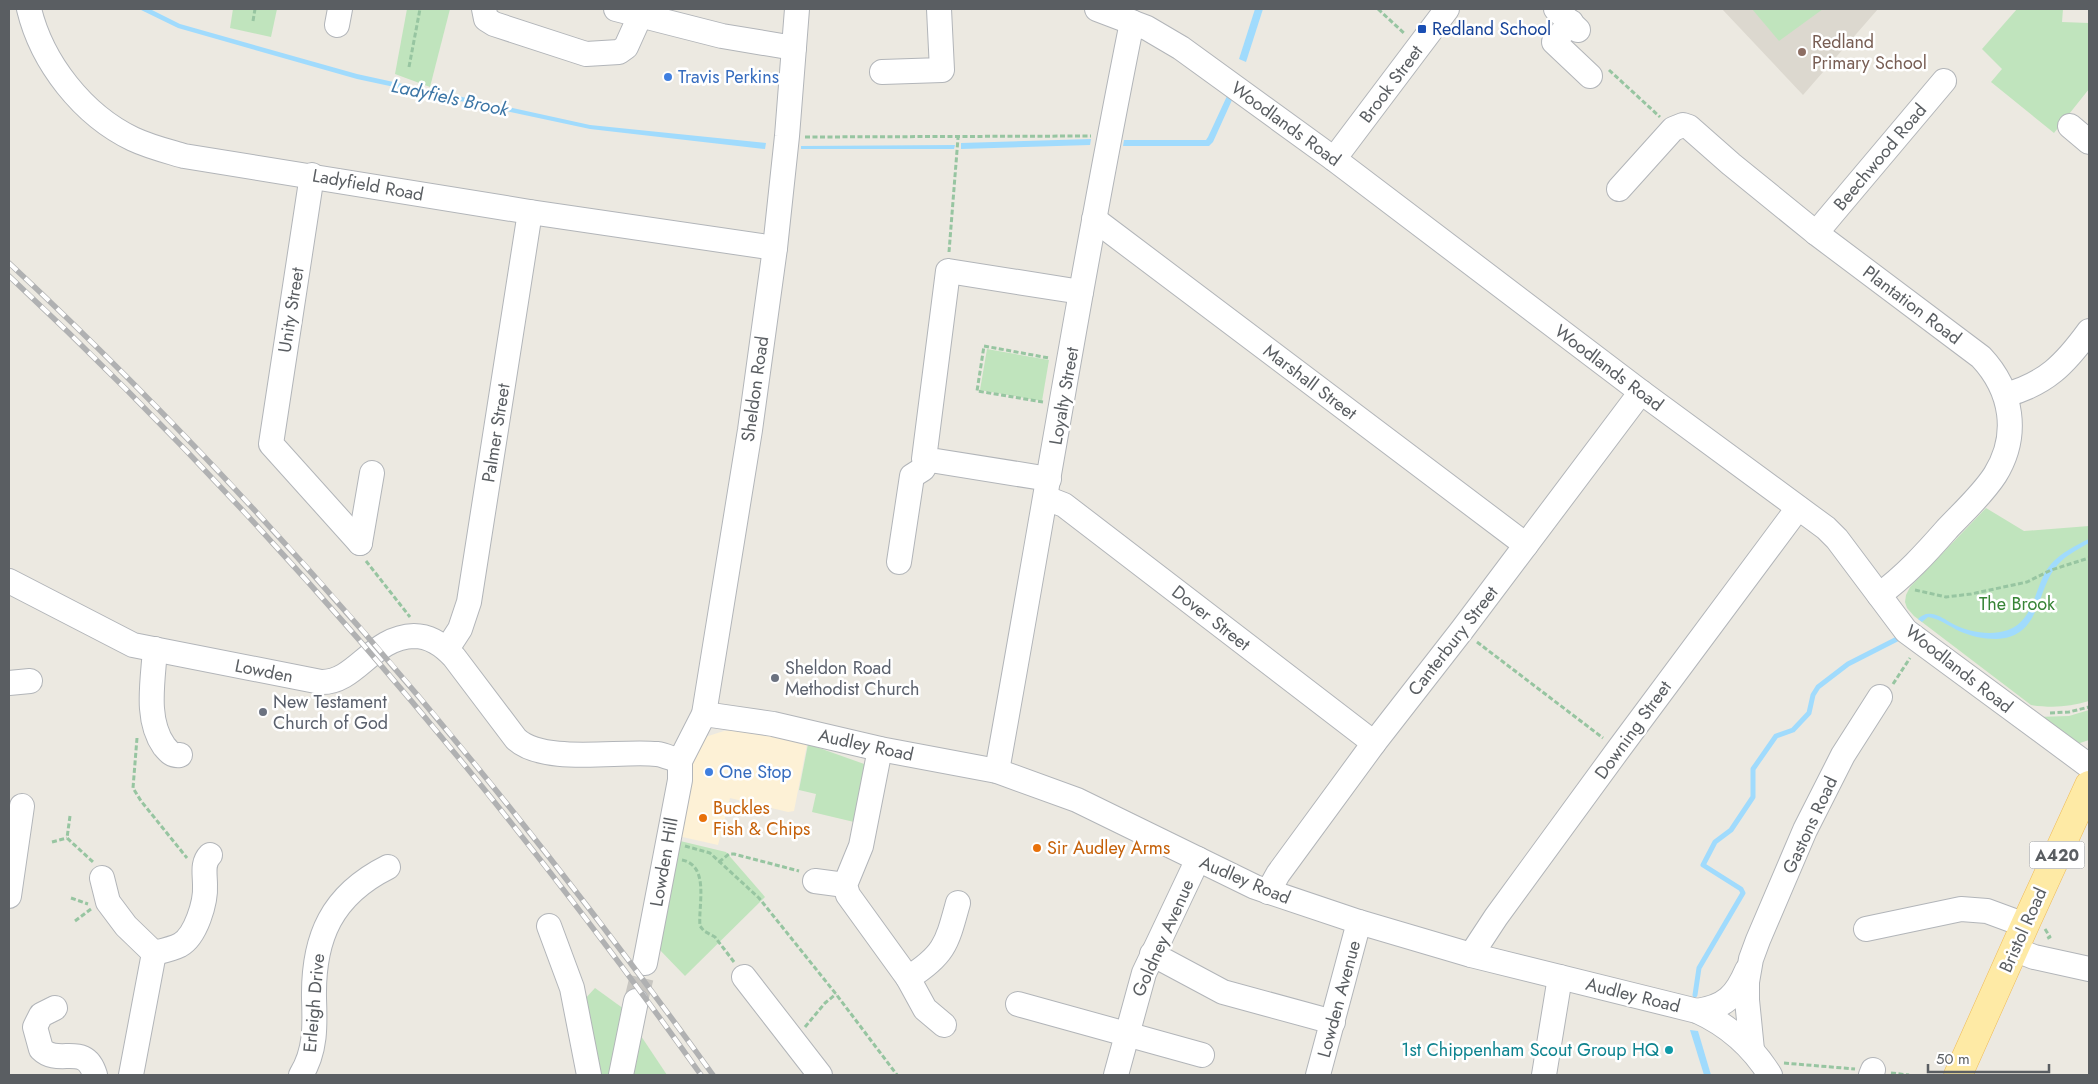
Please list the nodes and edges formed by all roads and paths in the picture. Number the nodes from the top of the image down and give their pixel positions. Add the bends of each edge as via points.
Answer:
1 (29, 9) edge
2 (255, 9) edge
3 (420, 9) edge
4 (484, 9) edge
5 (616, 9) edge
6 (797, 9) edge
7 (939, 9) edge
8 (1096, 9) edge
9 (1378, 9) edge
10 (1448, 9) edge
11 (640, 16) junction
12 (1564, 16) edge
13 (253, 21) dead end
14 (1132, 22) junction
15 (1419, 47) junction
16 (794, 48) junction
17 (410, 67) dead end
18 (882, 72) dead end
19 (1598, 72) joint
20 (1944, 81) dead end
21 (2070, 126) dead end
22 (1673, 129) junction
23 (787, 136) junction
24 (1109, 136) junction
25 (958, 138) junction
26 (2089, 142) edge
27 (1334, 159) junction
28 (312, 175) junction
29 (1619, 189) dead end
30 (530, 212) junction
31 (1094, 219) junction
32 (1816, 234) junction
33 (775, 248) junction
34 (948, 271) junction
35 (1081, 292) junction
36 (2089, 331) edge
37 (1070, 362) junction
38 (1641, 392) junction
39 (2005, 395) junction
40 (1062, 406) junction
41 (926, 460) junction
42 (372, 474) dead end
43 (1048, 489) junction
44 (1798, 508) junction
45 (360, 543) junction
46 (1526, 545) junction
47 (2089, 558) edge
48 (899, 562) dead end
49 (1901, 579) junction
50 (9, 581) edge
51 (1879, 595) junction
52 (1462, 630) junction
53 (425, 637) junction
54 (155, 649) junction
55 (447, 649) junction
56 (1915, 651) dead end
57 (1902, 670) dead end
58 (1880, 697) dead end
59 (704, 714) junction
60 (138, 731) dead end
61 (1374, 743) junction
62 (880, 749) junction
63 (1618, 750) junction
64 (180, 756) dead end
65 (680, 761) junction
66 (2089, 766) edge
67 (996, 771) junction
68 (2089, 785) edge
69 (22, 806) dead end
70 (70, 816) dead end
71 (68, 838) junction
72 (52, 842) dead end
73 (666, 850) junction
74 (200, 859) joint
75 (1198, 859) junction
76 (719, 862) junction
77 (388, 867) dead end
78 (102, 878) joint
79 (815, 881) joint
80 (845, 885) junction
81 (1268, 892) junction
82 (9, 896) edge
83 (71, 898) dead end
84 (958, 903) dead end
85 (102, 904) junction
86 (75, 921) dead end
87 (1360, 922) junction
88 (2024, 925) junction
89 (550, 926) dead end
90 (1866, 929) dead end
91 (2014, 949) junction
92 (154, 953) junction
93 (1152, 954) junction
94 (1471, 955) junction
95 (1751, 959) junction
96 (645, 963) tunnel mouth
97 (2089, 969) edge
98 (744, 977) joint
99 (1560, 977) junction
100 (908, 978) junction
101 (836, 994) junction
102 (636, 1001) tunnel mouth
103 (1018, 1004) dead end
104 (55, 1008) dead end
105 (1697, 1010) junction
106 (1333, 1022) junction
107 (944, 1025) dead end
108 (1126, 1035) junction
109 (791, 1039) junction
110 (1202, 1055) dead end
111 (1761, 1062) edge
112 (1872, 1073) edge
113 (95, 1075) edge
114 (131, 1075) edge
115 (301, 1075) edge
116 (589, 1075) edge
117 (621, 1075) edge
118 (820, 1075) edge
119 (897, 1075) edge
120 (1116, 1075) edge
121 (1318, 1075) edge
122 (1544, 1075) edge
123 (1909, 1075) edge
124 (1958, 1075) edge

1 - 28 street, Ladyfield Road via 46,54 67,86 88,108 117,130 153,148 184,156
2 - 13 path
3 - 17 path
4 - 11 street via 486,19 494,24 586,54 619,52 626,47
5 - 11 street
6 - 16 street, Sheldon Road
7 - 18 street via 942,70
8 - 14 street, Woodlands Road
9 - 15 path
10 - 15 street, Brook Street
11 - 16 street via 722,36
12 - 19 street via 1554,42
14 - 24 street, Loyalty Street
14 - 27 street, Woodlands Road via 1164,36
15 - 27 street, Brook Street
16 - 23 street, Sheldon Road
19 - 22 path
20 - 32 street, Beechwood Road
21 - 26 street
22 - 29 street
22 - 32 street, Plantation Road via 1683,125 1694,130
23 - 25 path
23 - 33 street, Sheldon Road
24 - 25 path
24 - 31 street, Loyalty Street
25 - 34 path
27 - 38 street, Woodlands Road
28 - 30 street, Ladyfield Road
28 - 45 street, Unity Street via 271,444
30 - 33 street, Ladyfield Road
30 - 55 street, Palmer Street via 469,602 460,629
31 - 35 street, Loyalty Street
31 - 46 street, Marshall Street
32 - 39 street, Plantation Road via 1981,357 1999,380
33 - 59 street, Sheldon Road via 750,430
34 - 35 street
34 - 41 street
35 - 37 street, Loyalty Street
36 - 39 street via 2061,367 2042,381
37 - 40 street, Loyalty Street
37 - 40 path via 984,346 977,391
38 - 44 street, Woodlands Road
38 - 46 street, Canterbury Street
39 - 49 street, Plantation Road via 2010,434 2008,448 1995,476
40 - 43 street, Loyalty Street
41 - 43 street, Dover Street
41 - 48 street via 923,468 912,476
42 - 45 street
43 - 61 street, Dover Street via 1064,505
43 - 67 street, Loyalty Street
44 - 51 street, Woodlands Road via 1837,539
44 - 63 street, Downing Street
45 - 53 path via 359,553
46 - 52 street, Canterbury Street
47 - 49 path via 2051,570 2027,582 1950,597 1914,590
49 - 51 street, Plantation Road
50 - 54 street, Lowden via 133,644
51 - 66 street, Woodlands Road via 1901,625 1921,643
52 - 61 street, Canterbury Street
52 - 63 path
53 - 54 street, Lowden via 408,636 387,642 339,679 325,682
53 - 55 street
54 - 64 street via 154,729 169,752
55 - 65 street via 516,739 527,747 558,753 658,754
56 - 57 path
58 - 95 street, Gastons Road via 1844,755 1805,830
59 - 62 street, Audley Road via 772,724
59 - 65 street, Sheldon Road
60 - 74 path via 133,788 141,801
61 - 81 street, Canterbury Street
62 - 67 street, Audley Road
62 - 80 street via 861,846
63 - 94 street, Downing Street
65 - 73 street, Lowden Hill via 680,780
67 - 75 street, Audley Road via 1077,800
68 - 88 main road, Bristol Road / A420
69 - 82 street
70 - 71 path
71 - 72 path
71 - 78 path via 93,862
73 - 76 path via 704,850
73 - 96 street, Lowden Hill
73 - 98 path via 698,870 700,926 715,937
74 - 92 street via 206,860 205,891 194,928 181,944
75 - 81 street, Audley Road
75 - 93 street, Goldney Avenue
76 - 79 path via 734,854 811,874
76 - 101 path via 759,898
77 - 115 street, Erleigh Drive via 369,878 349,896 324,931 316,960 314,1046
78 - 85 street
79 - 80 street
80 - 100 street via 858,910
81 - 87 street, Audley Road
83 - 85 path
84 - 100 street via 943,949 925,968
85 - 86 path
85 - 92 street
87 - 94 street, Audley Road
87 - 106 street, Lowden Avenue
88 - 90 street via 1988,911 1961,909
88 - 91 main road, Bristol Road / A420
89 - 116 street via 572,988
91 - 97 street via 2034,957
91 - 124 main road, Bristol Road / A420
92 - 114 street
93 - 106 street via 1223,992
93 - 108 street, Goldney Avenue
94 - 99 street, Audley Road
95 - 105 street, Gastons Road via 1732,997 1712,1008
95 - 111 street, Gastons Road via 1747,1000
98 - 109 street
99 - 105 street, Audley Road
99 - 122 street
100 - 107 street via 925,1009
101 - 109 path
101 - 119 path
102 - 117 street
103 - 108 street
104 - 113 street via 41,1015 35,1027 41,1049 52,1056 80,1056 91,1064
105 - 111 street, Audley Road via 1728,1028
106 - 121 street, Lowden Avenue
108 - 110 street
108 - 120 street, Goldney Avenue
109 - 118 street
111 - 112 path
112 - 123 path

